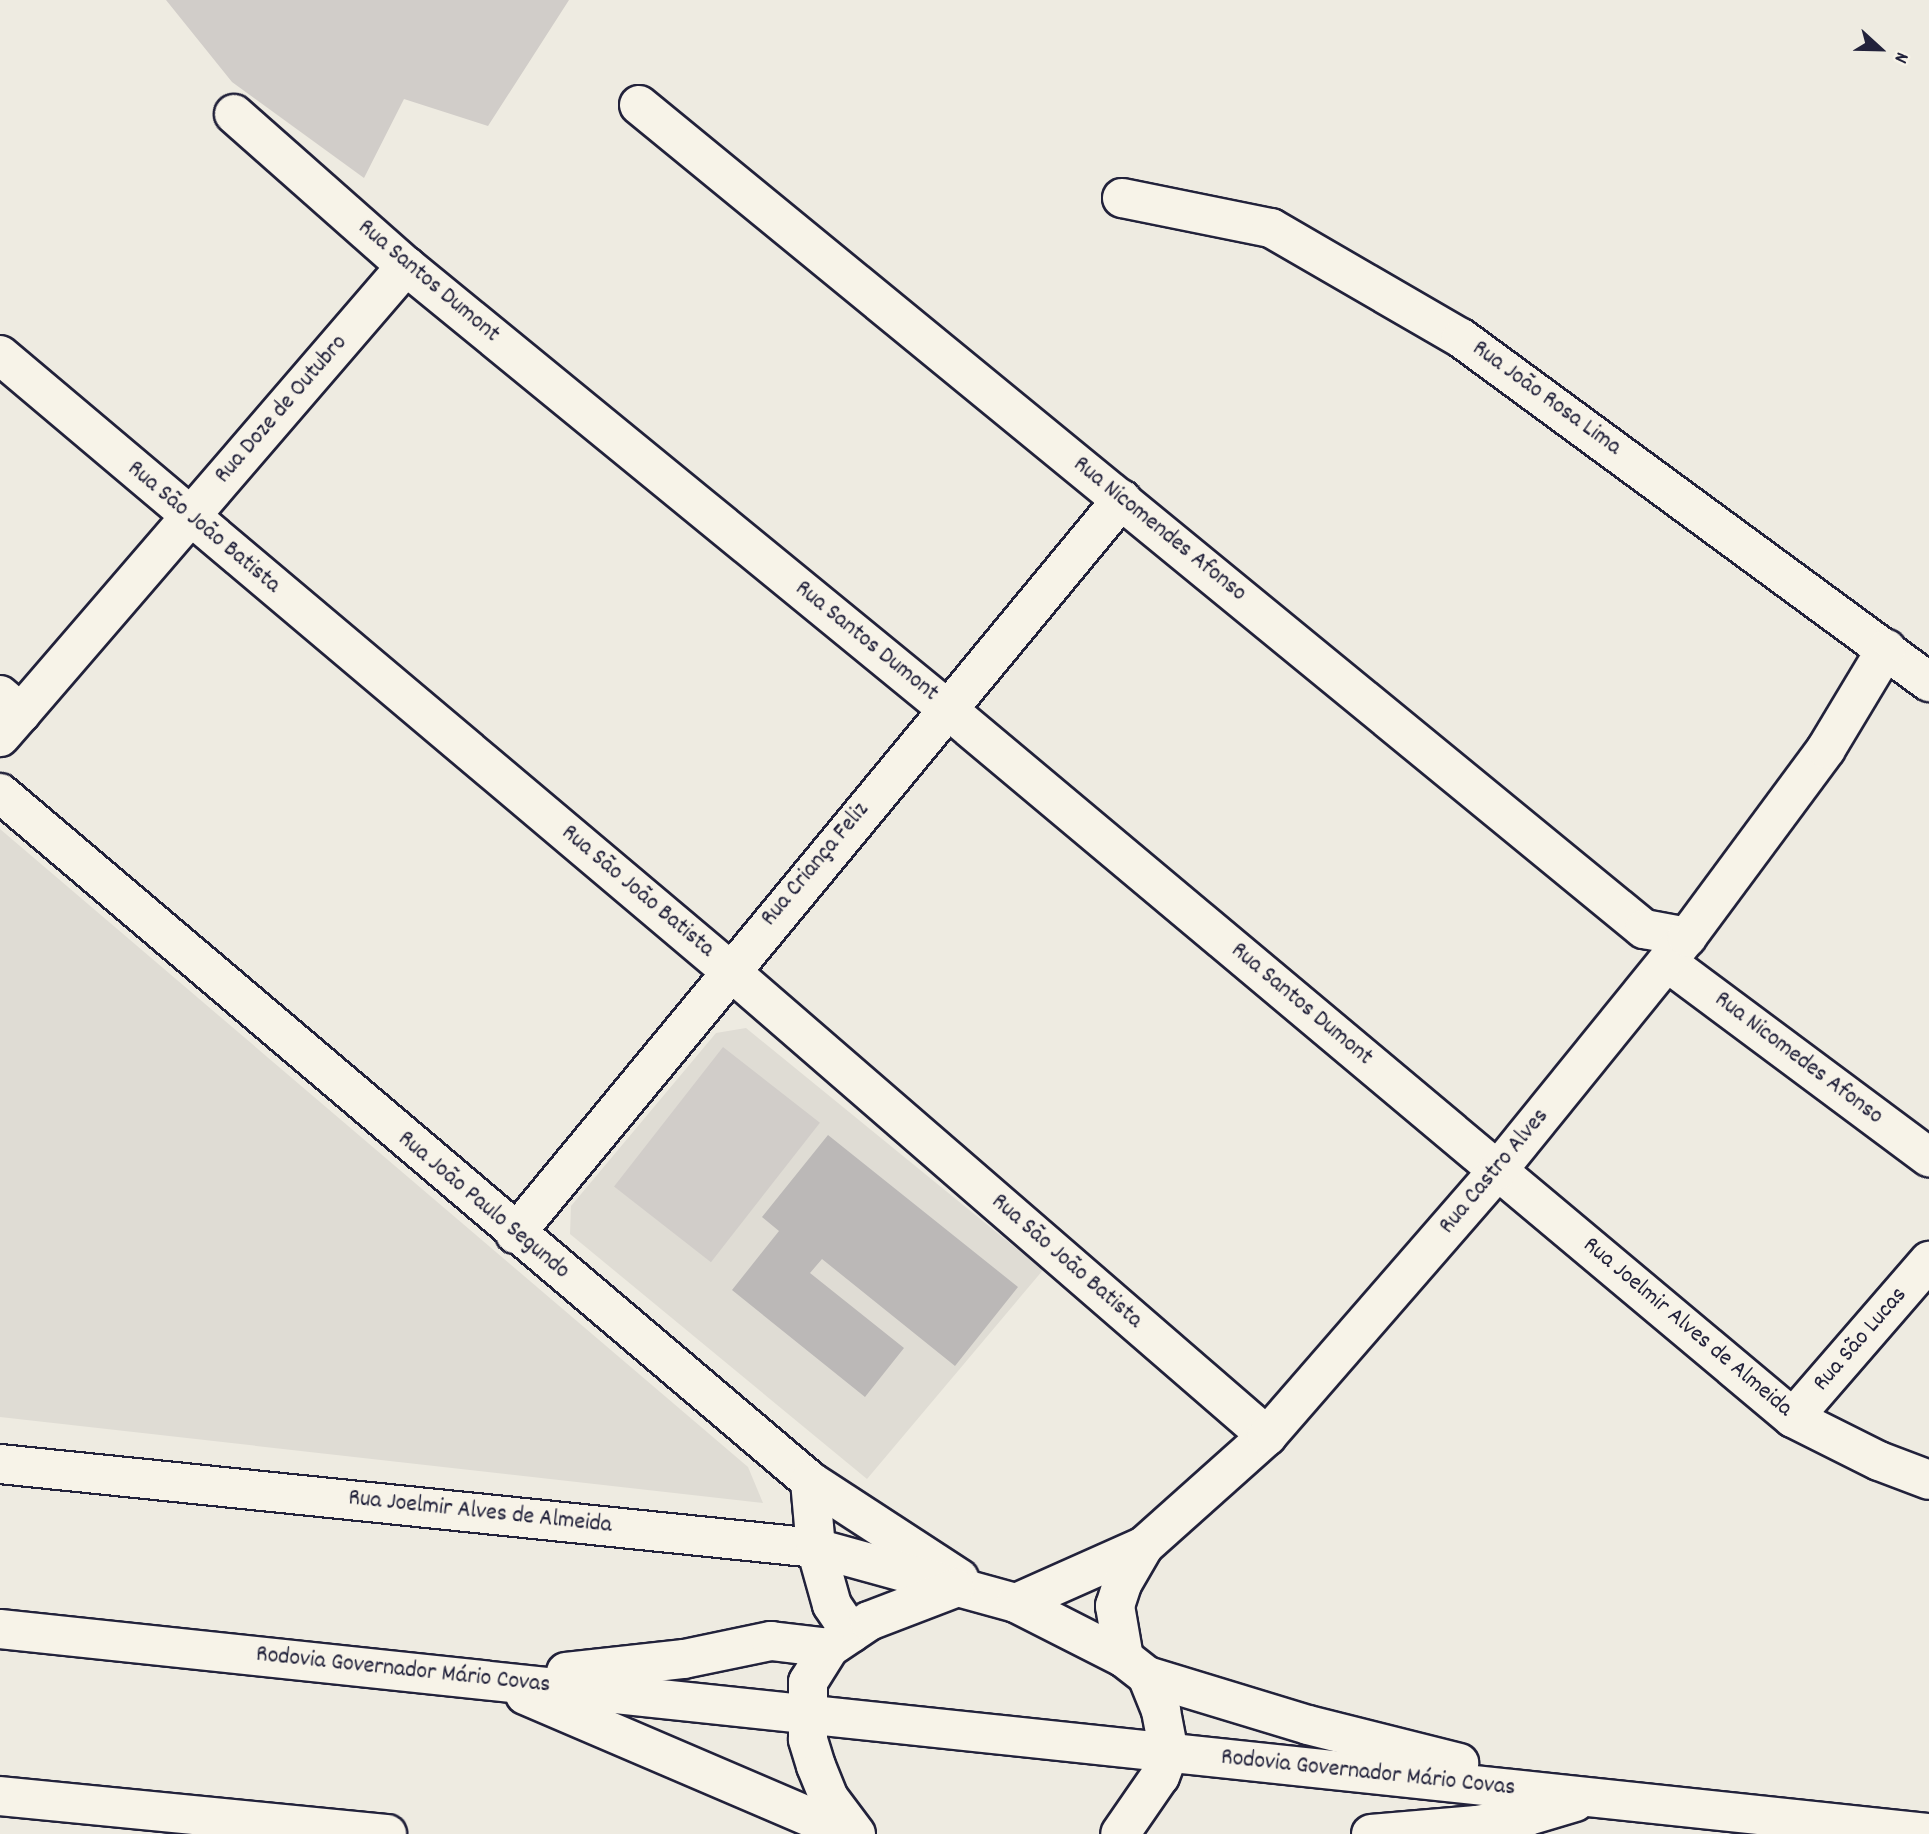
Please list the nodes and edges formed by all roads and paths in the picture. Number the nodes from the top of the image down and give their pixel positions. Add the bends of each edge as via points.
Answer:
1 (639, 106) dead end
2 (234, 114) dead end
3 (1122, 198) dead end
4 (406, 266) junction
5 (0, 355) edge
6 (1122, 499) junction
7 (190, 517) junction
8 (1886, 649) junction
9 (1929, 682) edge
10 (946, 708) junction
11 (7, 715) edge
12 (0, 793) edge
13 (1677, 949) junction
14 (729, 970) junction
15 (1929, 1157) edge
16 (1498, 1170) junction
17 (515, 1234) junction
18 (1929, 1261) edge
19 (1793, 1418) junction
20 (1267, 1436) junction
21 (0, 1464) edge
22 (1929, 1480) edge
23 (810, 1481) junction
24 (1144, 1546) junction
25 (816, 1548) junction
26 (985, 1595) junction
27 (0, 1629) edge
28 (840, 1641) junction
29 (1135, 1667) junction
30 (491, 1680) junction
31 (807, 1713) junction
32 (1169, 1753) junction
33 (0, 1796) edge
34 (1590, 1797) junction
35 (274, 1828) edge
36 (1929, 1833) edge
37 (387, 1834) edge
38 (849, 1834) edge
39 (856, 1834) edge
40 (1120, 1834) edge
41 (1371, 1834) edge

1 - 6 main road, Rua Nicomendes Afonso
2 - 4 main road, Rua Santos Dumont
3 - 8 main road, Rua João Rosa Lima via 1271,228 1461,338
4 - 7 main road, Rua Doze de Outubro
4 - 10 main road, Rua Santos Dumont
5 - 7 main road, Rua São João Batista
6 - 10 main road, Rua Criança Feliz
6 - 13 main road, Rua Nicomendes Afonso via 1644,929
7 - 11 main road, Rua Doze de Outubro
7 - 14 main road, Rua São João Batista
8 - 9 main road, Rua João Rosa Lima
8 - 13 main road, Rua Castro Alves via 1826,749
10 - 14 main road, Rua Criança Feliz
10 - 16 main road, Rua Santos Dumont
12 - 17 main road, Rua João Paulo Segundo
13 - 15 main road, Rua Nicomedes Afonso
13 - 16 main road, Rua Castro Alves
14 - 17 main road, Rua Criança Feliz
14 - 20 main road, Rua São João Batista
16 - 19 main road, Rua Joelmir Alves de Almeida
16 - 20 main road, Rua Castro Alves
17 - 23 main road, Rua João Paulo Segundo
18 - 19 main road, Rua São Lucas
19 - 22 main road, Rua Joelmir Alves de Almeida
20 - 24 main road, Rua Castro Alves
21 - 25 main road, Rua Joelmir Alves de Almeida
23 - 25 main road
23 - 26 main road, Rua João Paulo Segundo
24 - 26 main road, Rua Castro Alves
24 - 29 main road via 1115,1606
25 - 26 main road, Rua Joelmir Alves de Almeida
25 - 28 main road
26 - 28 main road via 869,1621
26 - 29 main road
27 - 30 main road, Rodovia Governador Mário Covas
28 - 30 main road via 771,1641 684,1659
28 - 31 main road via 808,1682
29 - 32 main road via 1161,1711
29 - 34 main road via 1308,1725
30 - 31 main road, Rodovia Governador Mário Covas
30 - 38 main road
31 - 32 main road, Rodovia Governador Mário Covas
31 - 39 main road via 808,1739 829,1798
32 - 34 main road, Rodovia Governador Mário Covas
32 - 40 main road via 1160,1776
33 - 35 main road
34 - 36 main road, Rodovia Governador Mário Covas
34 - 41 main road via 1528,1816
35 - 37 main road

